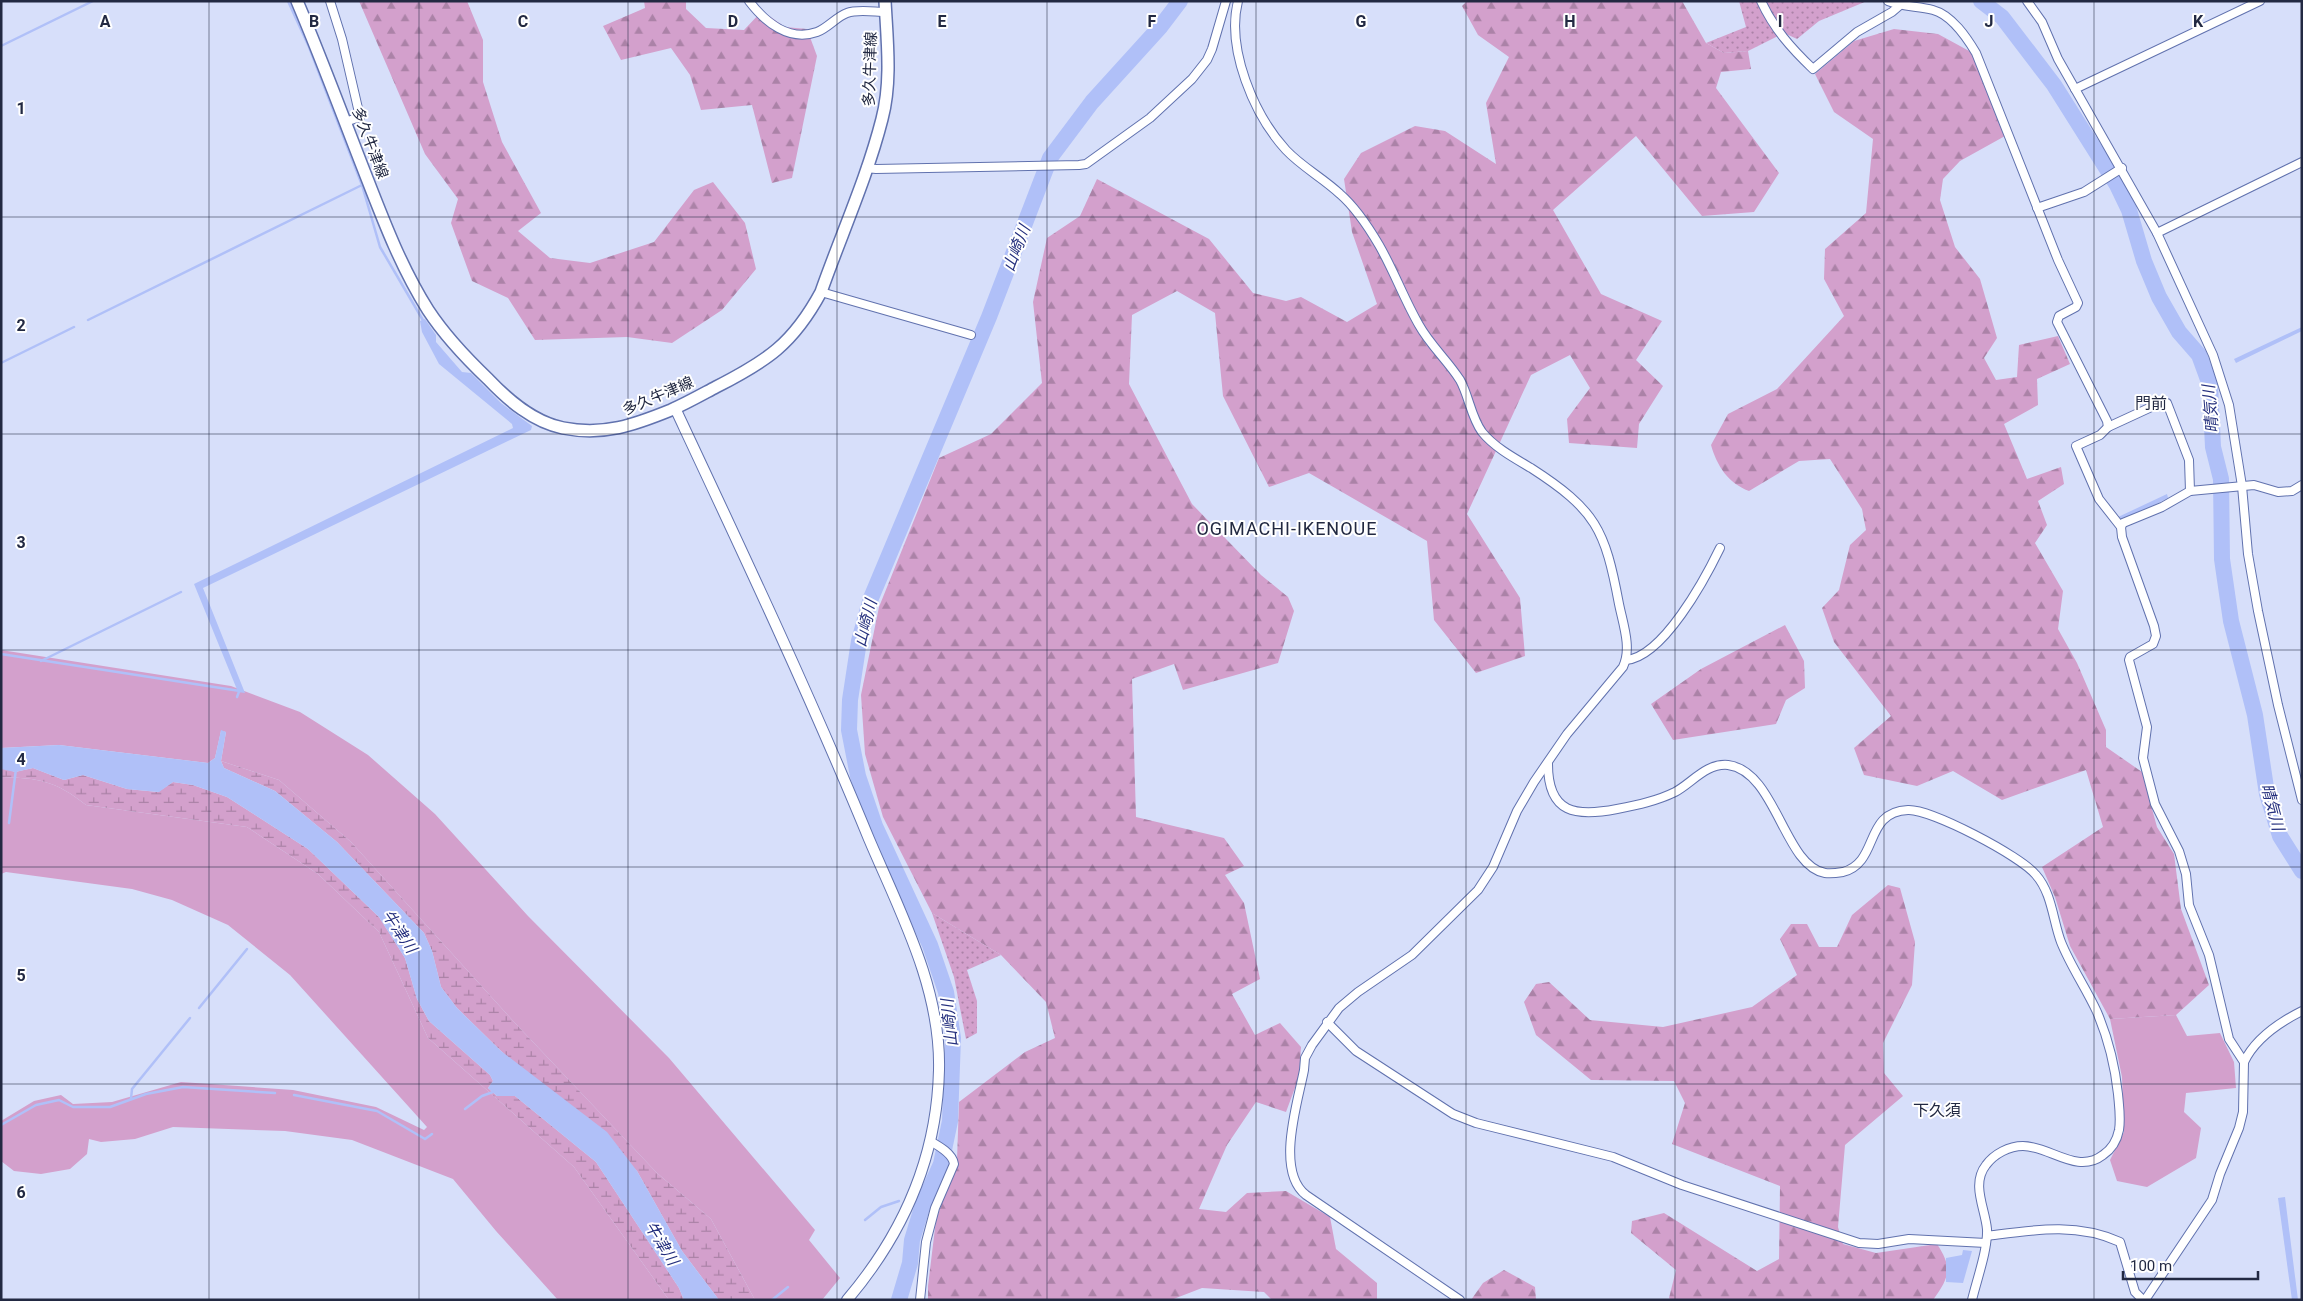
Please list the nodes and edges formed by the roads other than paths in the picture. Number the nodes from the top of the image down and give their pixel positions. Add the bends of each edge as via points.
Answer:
1 (297, 1) edge
2 (330, 1) edge
3 (748, 1) edge
4 (1226, 1) edge
5 (1238, 1) edge
6 (1761, 1) edge
7 (1888, 1) edge
8 (2027, 1) edge
9 (2260, 1) edge
10 (1899, 6) junction
11 (886, 7) edge
12 (2075, 89) junction
13 (346, 122) junction
14 (2302, 162) edge
15 (866, 168) junction
16 (2122, 168) junction
17 (2037, 208) junction
18 (2157, 233) junction
19 (821, 292) junction
20 (971, 336) dead end
21 (675, 408) junction
22 (2108, 427) junction
23 (2242, 486) junction
24 (2302, 486) edge
25 (2190, 491) junction
26 (2121, 528) junction
27 (1720, 548) dead end
28 (1626, 660) junction
29 (1548, 764) junction
30 (2302, 800) edge
31 (2302, 1010) edge
32 (1327, 1022) junction
33 (2244, 1062) junction
34 (934, 1143) junction
35 (1986, 1240) junction
36 (847, 1300) edge
37 (920, 1300) edge
38 (1460, 1300) edge
39 (1972, 1300) edge
40 (2144, 1300) edge

1 - 13 main road, 多久牛津線
2 - 13 street via 360,117
3 - 11 street via 761,17 783,31 800,35 818,31 848,12
4 - 15 street via 1207,60 1180,92 1150,118 1080,166
5 - 28 street via 1235,34 1242,68 1255,102 1272,132 1287,151 1340,194 1379,245 1418,325 1459,379 1482,431 1572,497 1600,532 1611,563 1626,635
6 - 10 street via 1770,21 1813,69 1857,32
7 - 10 street
8 - 12 street via 2042,22
9 - 12 street
10 - 17 street via 1941,12 1966,36 1976,53
11 - 15 main road, 多久牛津線 via 887,84 882,118
12 - 16 street
13 - 21 main road, 多久牛津線 via 385,226 413,284 458,350 506,397 546,422 582,430 610,430 642,422
14 - 18 street
15 - 19 main road, 多久牛津線
16 - 17 street via 2084,192
16 - 18 street
17 - 22 street via 2078,303 2076,308 2059,316 2056,322 2108,421
18 - 23 street via 2213,355 2229,405
19 - 20 street
19 - 21 main road, 多久牛津線 via 809,314 774,354 752,369
21 - 34 street via 789,651 919,960 937,1031 939,1068
22 - 25 street via 2160,403 2167,403 2189,460
22 - 26 street via 2100,435 2076,446 2099,500
23 - 24 street via 2254,485 2278,492
23 - 25 street
23 - 30 street via 2248,554 2258,611
25 - 26 street via 2124,523
26 - 33 street via 2156,636 2153,644 2129,660 2147,727 2143,758 2154,804 2179,851 2186,874 2189,905 2209,955 2229,1039
27 - 28 street via 1708,572 1663,639 1642,656
28 - 29 street via 1567,734
29 - 32 street via 1517,811 1493,867 1478,890 1412,955 1358,992
29 - 35 street via 1548,782 1556,799 1570,810 1590,814 1666,796 1718,765 1740,768 1760,787 1801,856 1812,868 1823,873 1835,874 1859,864 1878,824 1893,813 1912,810 1965,831 2009,854 2038,876 2065,952 2097,1013 2108,1044 2116,1080 2119,1131 2112,1147 2090,1161 2072,1161 2028,1146 2016,1146 1998,1154 1986,1164 1979,1183
31 - 33 street via 2268,1033
32 - 35 street via 1356,1051 1453,1114 1476,1123 1613,1157 1682,1185 1869,1245 1909,1239
32 - 38 street via 1305,1058 1291,1128 1291,1158 1298,1187
33 - 40 street via 2243,1112 2212,1200
34 - 36 street via 904,1215 867,1276
34 - 37 street via 949,1154 954,1164 935,1208 926,1242
35 - 39 street
35 - 40 street via 2050,1228 2077,1230 2113,1239 2120,1242 2135,1292

